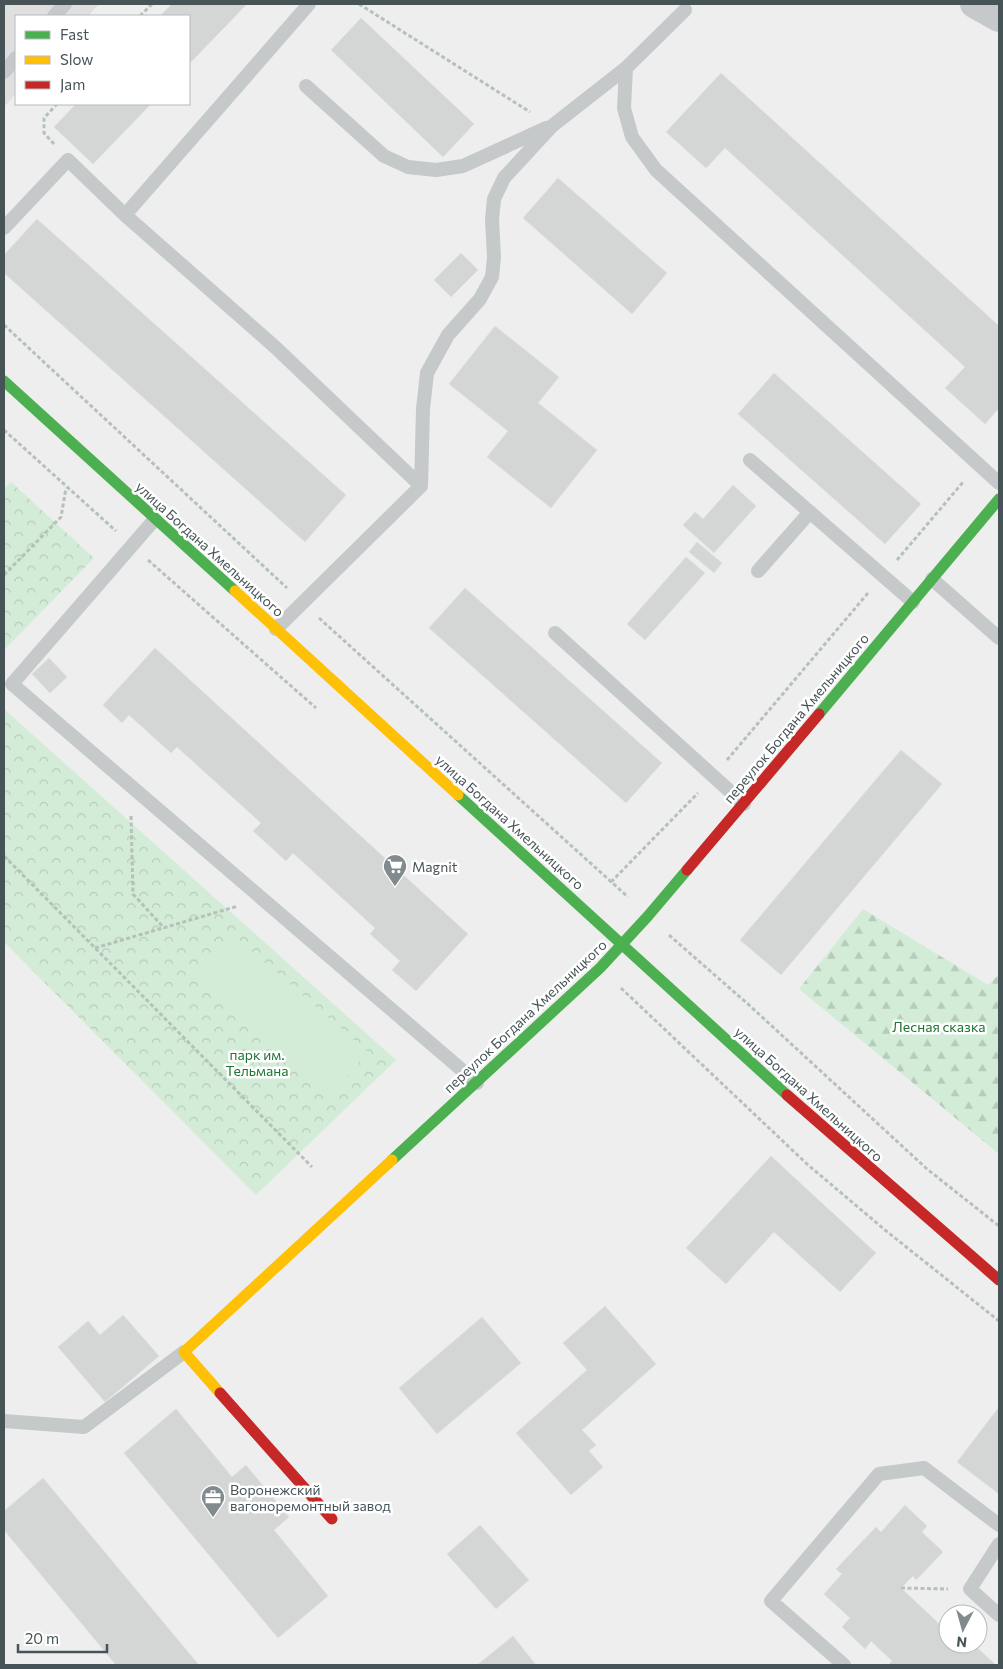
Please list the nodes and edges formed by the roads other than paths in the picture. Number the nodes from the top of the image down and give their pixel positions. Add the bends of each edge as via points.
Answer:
1 (65, 4) edge
2 (309, 4) edge
3 (685, 10) dead end
4 (55, 15) edge
5 (15, 59) edge
6 (626, 68) junction
7 (4, 72) edge
8 (306, 86) dead end
9 (552, 126) junction
10 (125, 215) junction
11 (4, 228) edge
12 (4, 380) edge
13 (750, 460) dead end
14 (999, 483) edge
15 (421, 486) junction
16 (999, 499) edge
17 (810, 512) junction
18 (155, 519) junction
19 (758, 571) dead end
20 (932, 579) junction
21 (913, 602) junction
22 (276, 629) junction
23 (554, 633) dead end
24 (999, 638) edge
25 (744, 804) junction
26 (622, 944) junction
27 (476, 1083) junction
28 (999, 1280) edge
29 (184, 1352) junction
30 (4, 1421) edge
31 (332, 1520) dead end
32 (999, 1525) edge
33 (999, 1544) edge
34 (999, 1615) edge
35 (844, 1665) edge

1 - 4 lane
2 - 10 lane
3 - 6 lane
5 - 7 lane
6 - 9 lane
6 - 14 lane via 624,108 632,136 656,170
8 - 9 lane via 384,156 408,167 436,170 463,166
9 - 15 lane via 504,178 494,199 492,277 480,299 448,335 427,373
10 - 11 lane via 68,160
10 - 15 lane via 275,347
12 - 18 street, улица Богдана Хмельницкого
13 - 17 lane
15 - 22 lane
16 - 20 street, переулок Богдана Хмельницкого
17 - 19 lane
17 - 21 lane
18 - 22 street, улица Богдана Хмельницкого
18 - 27 lane via 12,684
20 - 21 street, переулок Богдана Хмельницкого
20 - 24 lane
21 - 25 street, переулок Богдана Хмельницкого
22 - 26 street, улица Богдана Хмельницкого
23 - 25 lane
25 - 26 street, переулок Богдана Хмельницкого
26 - 27 street, переулок Богдана Хмельницкого
26 - 28 street, улица Богдана Хмельницкого via 820,1125
27 - 29 street, переулок Богдана Хмельницкого
29 - 30 lane via 84,1427
29 - 31 street
32 - 35 lane via 924,1468 879,1474 771,1600
33 - 34 lane via 970,1590

